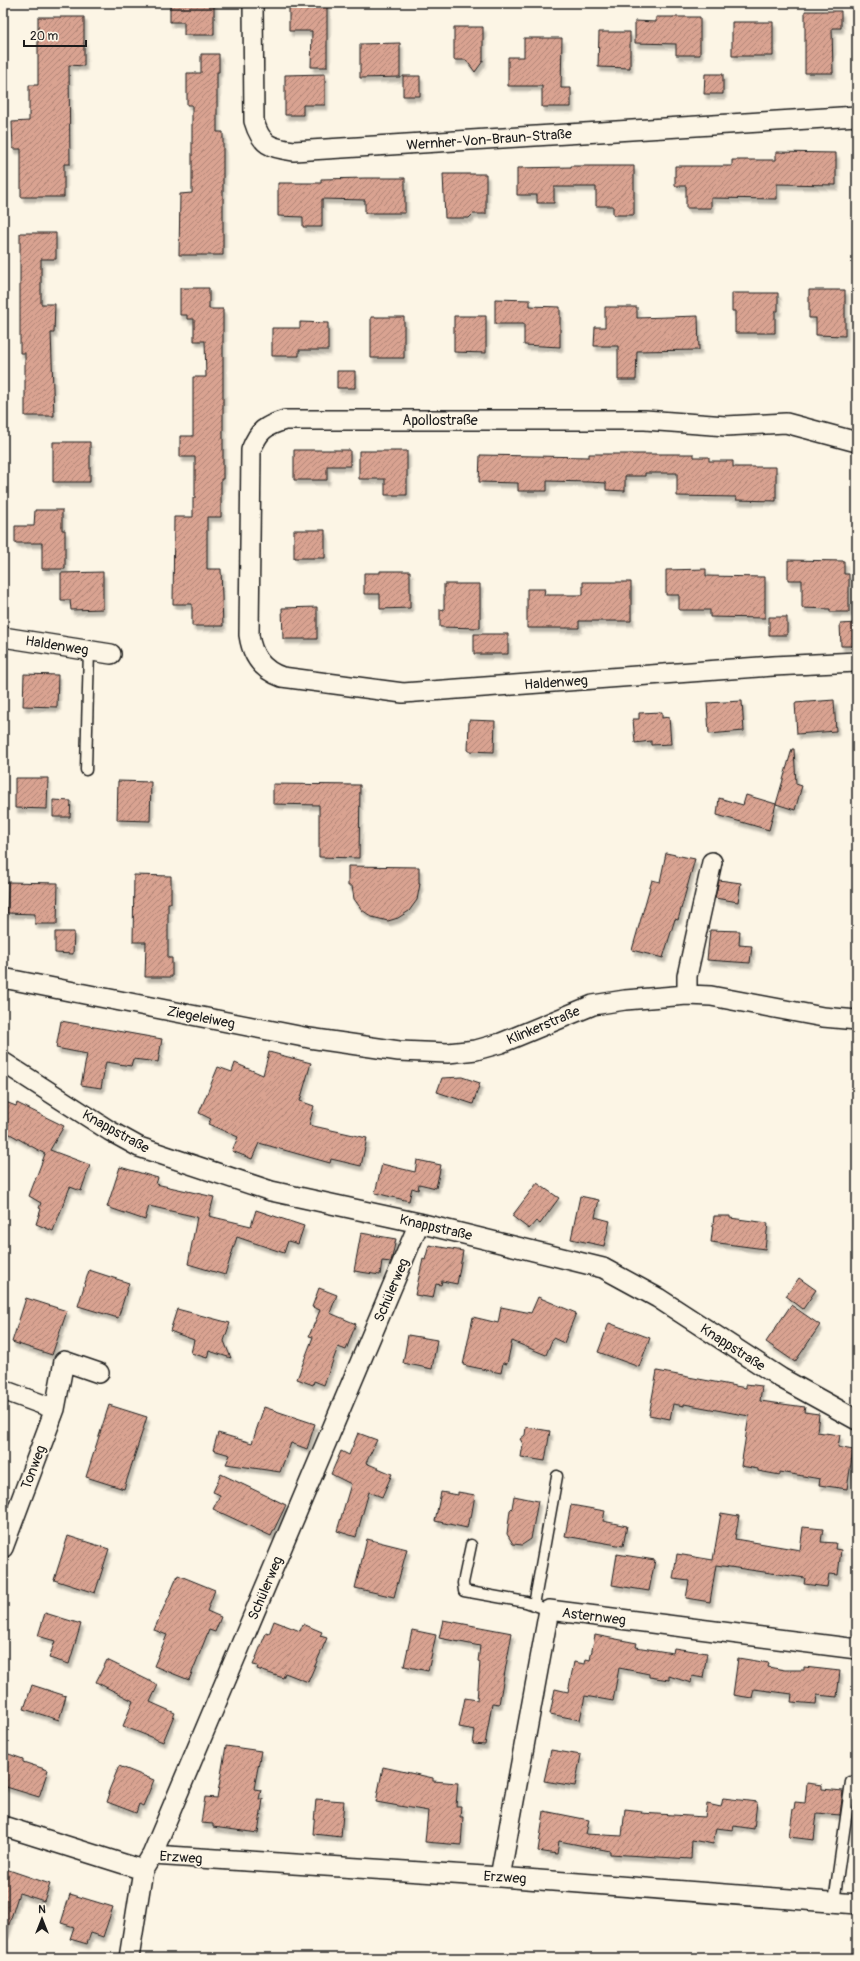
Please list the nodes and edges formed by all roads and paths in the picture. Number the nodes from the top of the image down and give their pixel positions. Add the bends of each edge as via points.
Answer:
1 (253, 3) edge
2 (857, 116) edge
3 (857, 442) edge
4 (3, 636) edge
5 (89, 649) junction
6 (110, 654) dead end
7 (857, 662) edge
8 (259, 663) joint
9 (86, 770) dead end
10 (712, 862) dead end
11 (3, 978) edge
12 (687, 995) junction
13 (857, 1020) edge
14 (399, 1051) joint
15 (3, 1062) edge
16 (419, 1223) junction
17 (99, 1373) dead end
18 (3, 1390) edge
19 (55, 1410) junction
20 (857, 1420) edge
21 (557, 1476) dead end
22 (471, 1545) dead end
23 (3, 1548) edge
24 (541, 1608) junction
25 (857, 1646) edge
26 (851, 1782) dead end
27 (3, 1826) edge
28 (148, 1863) junction
29 (500, 1877) junction
30 (834, 1902) junction
31 (857, 1904) edge
32 (129, 1958) edge

1 - 2 street, Wernher-Von-Braun-Straße via 254,121 258,134 266,144 276,149 294,152
3 - 8 street, Apollostraße via 786,423 726,426 645,420 285,420 268,425 256,437 251,450 249,635 251,647
4 - 5 street, Haldenweg
5 - 6 street, Haldenweg
5 - 9 lane
7 - 8 street, Haldenweg via 403,692 282,677 271,673
10 - 12 street via 687,976
11 - 14 street, Ziegeleiweg via 309,1038
12 - 13 street, Klinkerstraße via 711,996 823,1017
12 - 14 street, Klinkerstraße via 593,1005 501,1043 476,1050 448,1053
15 - 16 street, Knappstraße via 139,1147 271,1191
16 - 20 street, Knappstraße via 603,1268 658,1298 781,1378
16 - 28 street, Schülerweg
17 - 19 street, Tonweg via 64,1360
18 - 19 street
19 - 23 street, Tonweg
21 - 24 lane
22 - 24 lane via 463,1583 464,1591
24 - 25 street, Asternweg via 857,1649
24 - 29 street, Asternweg
26 - 30 lane
27 - 28 street, Erzweg
28 - 29 street, Erzweg
28 - 32 street, Schülerweg
29 - 30 street, Erzweg
30 - 31 street, Erzweg

